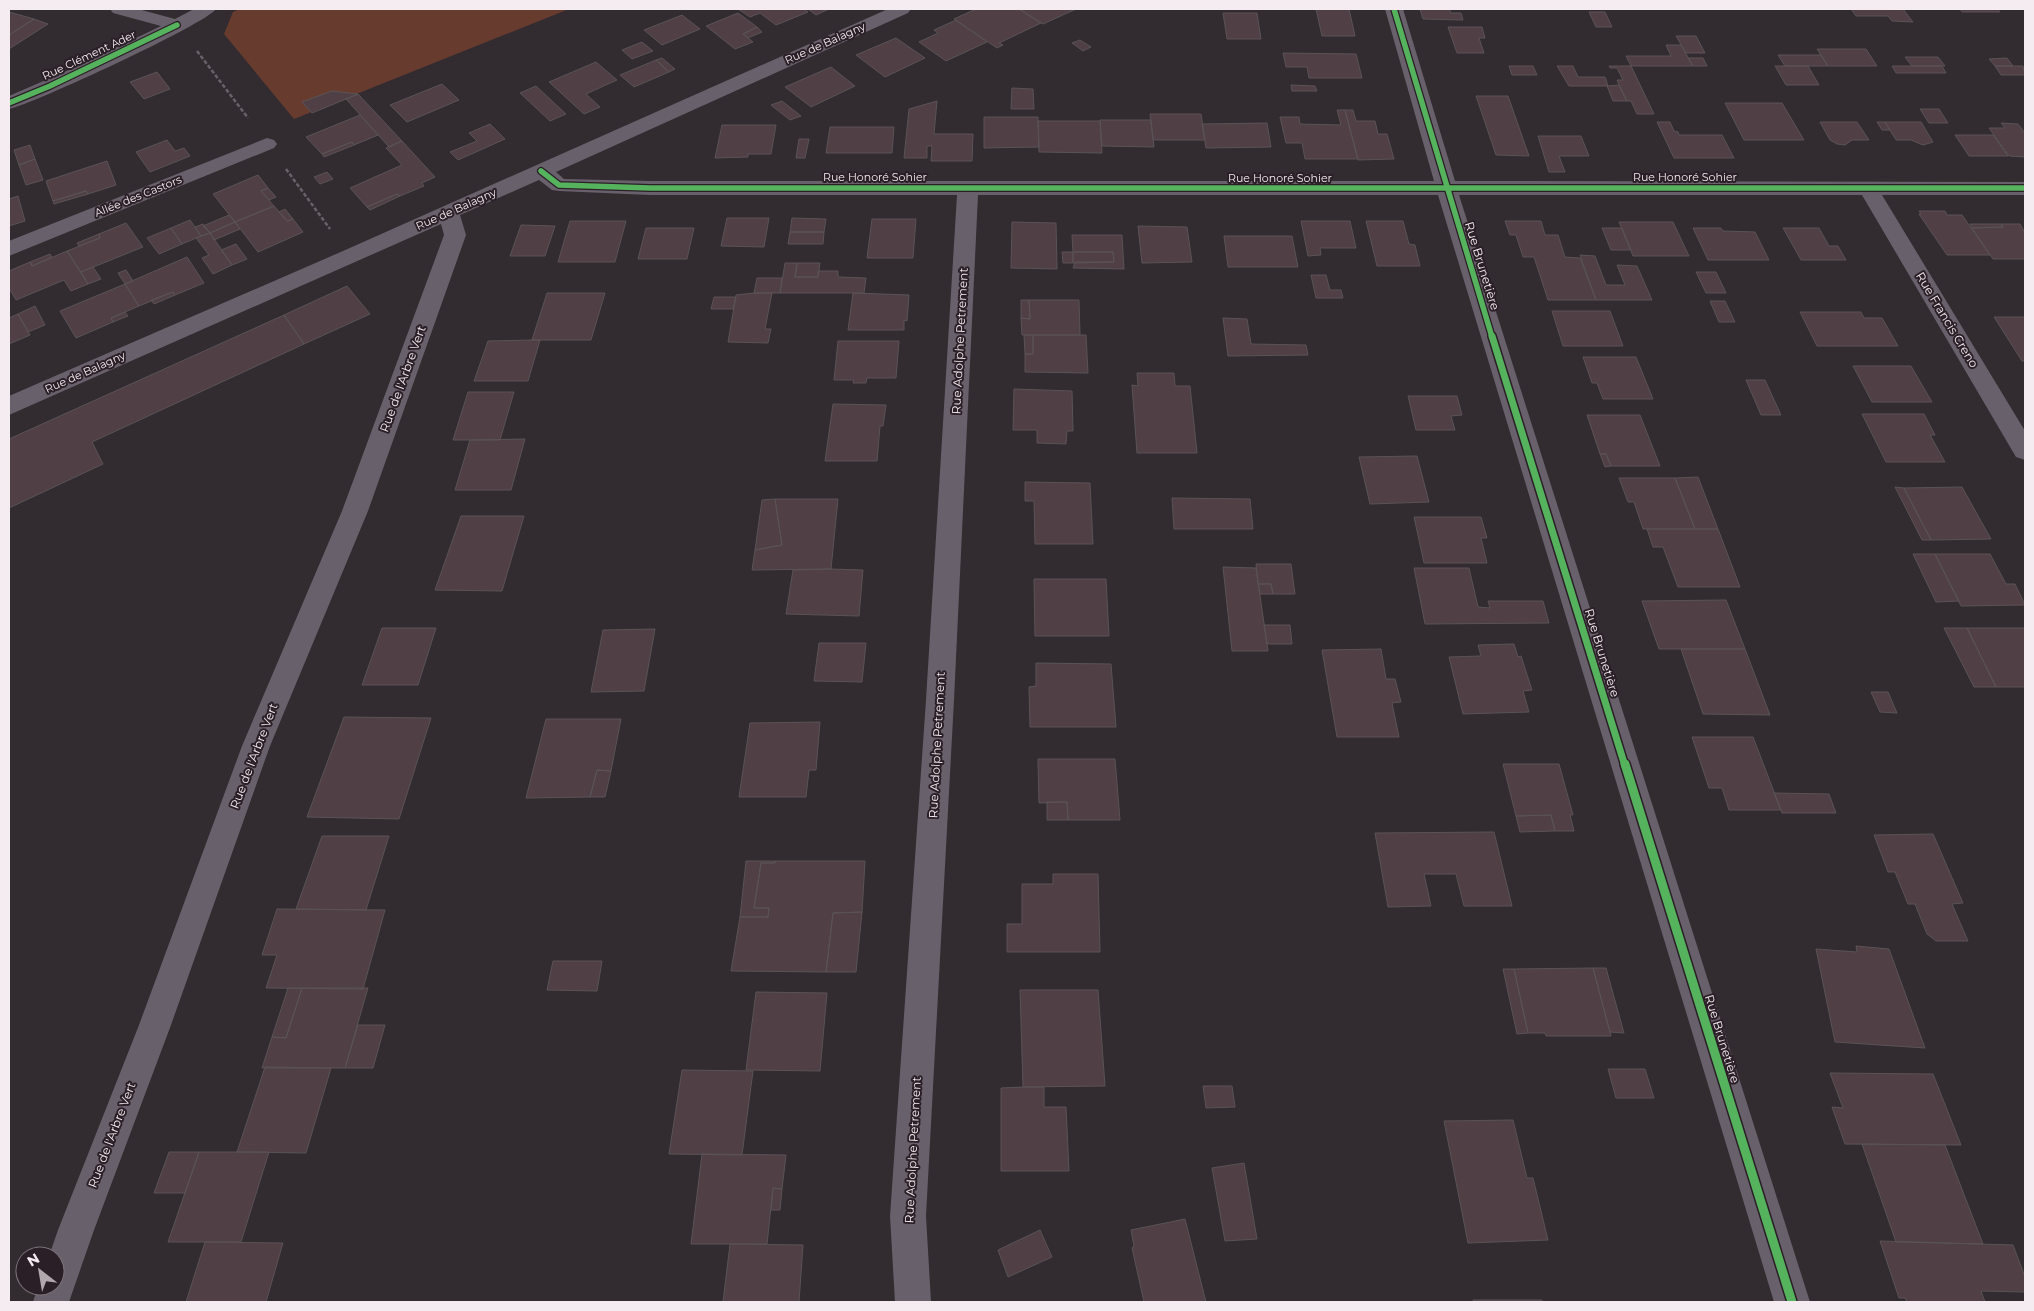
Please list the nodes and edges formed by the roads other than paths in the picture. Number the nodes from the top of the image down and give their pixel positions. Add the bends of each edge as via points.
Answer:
1 (118, 9) edge
2 (207, 9) edge
3 (902, 9) edge
4 (1394, 9) edge
5 (178, 25) junction
6 (9, 103) edge
7 (267, 144) dead end
8 (541, 171) junction
9 (968, 188) junction
10 (1868, 188) junction
11 (2025, 188) edge
12 (1447, 189) junction
13 (448, 212) junction
14 (9, 249) edge
15 (9, 406) edge
16 (2025, 451) edge
17 (51, 1302) edge
18 (913, 1302) edge
19 (1792, 1302) edge

1 - 5 street
2 - 5 street, Rue Clément Ader
3 - 8 street, Rue de Balagny
4 - 12 street, Rue Brunetière
5 - 6 street, Rue Clément Ader
7 - 14 street, Allée des Castors
8 - 9 street, Rue Honoré Sohier via 559,185
8 - 13 street, Rue de Balagny
9 - 12 street, Rue Honoré Sohier
9 - 18 street, Rue Adolphe Petrement via 908,1216
10 - 11 street, Rue Honoré Sohier
10 - 12 street, Rue Honoré Sohier
10 - 16 street, Rue Francis Creno
12 - 19 street, Rue Brunetière
13 - 15 street, Rue de Balagny
13 - 17 street, Rue de l'Arbre Vert via 455,235 362,492 256,746

